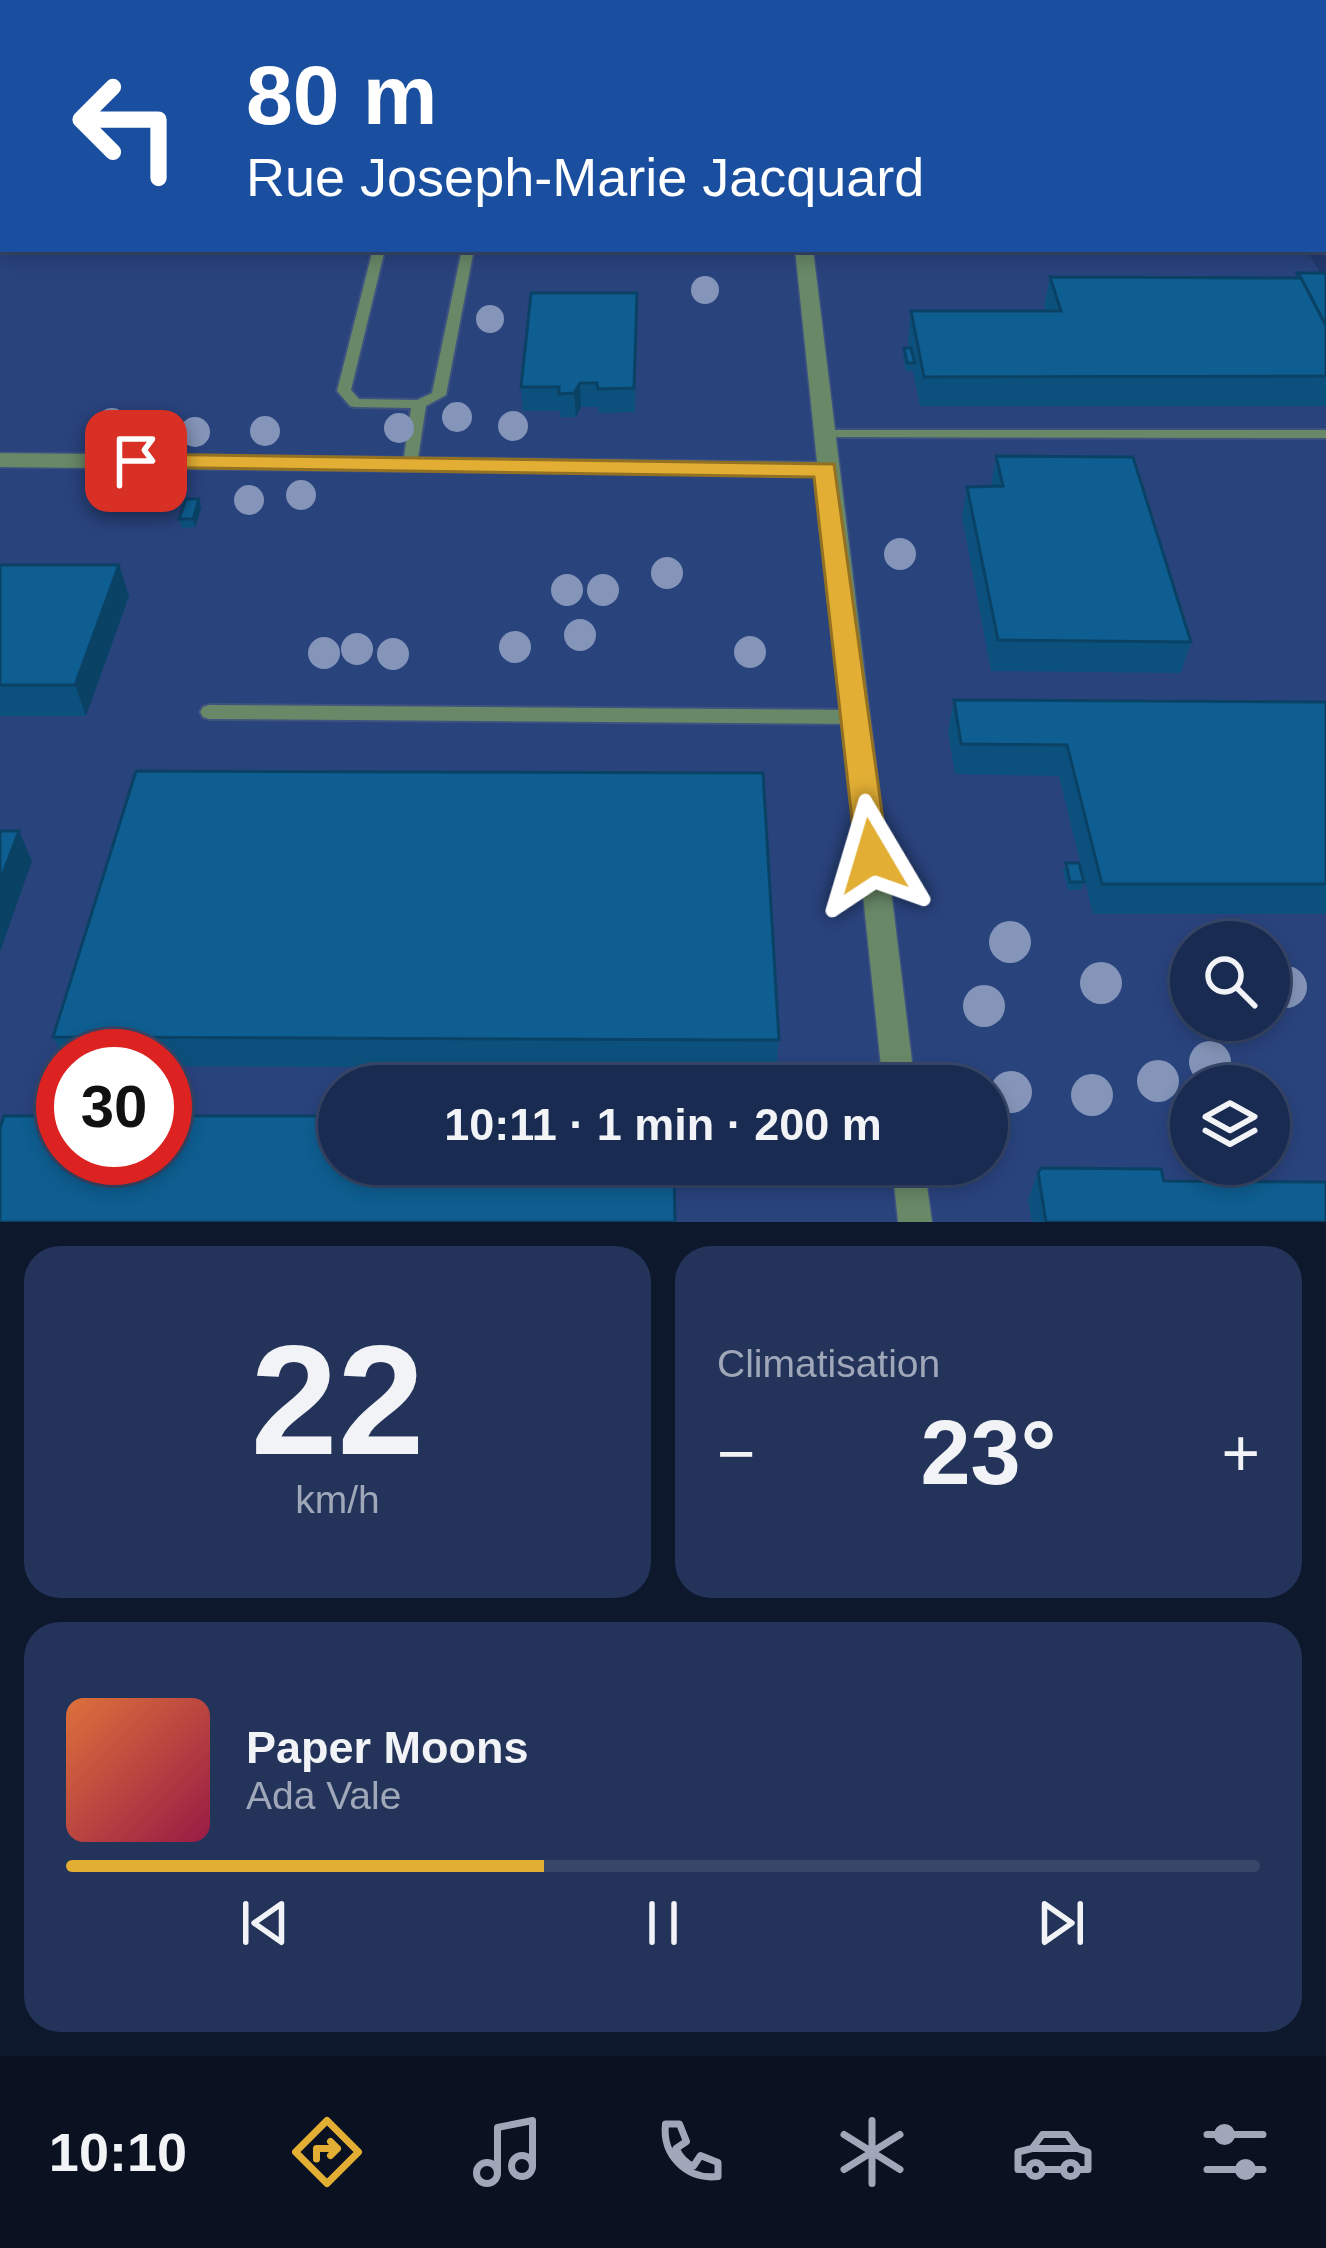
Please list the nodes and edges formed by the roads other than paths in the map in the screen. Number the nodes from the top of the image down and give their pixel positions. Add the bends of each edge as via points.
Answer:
1 (378, 252) edge
2 (467, 252) edge
3 (804, 252) edge
4 (419, 404) junction
5 (822, 434) junction
6 (1326, 434) edge
7 (0, 460) edge
8 (410, 464) junction
9 (826, 469) junction
10 (208, 712) dead end
11 (855, 717) junction
12 (896, 1065) edge
13 (911, 1185) edge
14 (915, 1222) edge

1 - 4 lane via 344,391 355,404
2 - 4 lane via 440,394
3 - 5 street
4 - 8 lane
5 - 6 lane
5 - 9 street
7 - 8 street
8 - 9 street
9 - 11 street
10 - 11 lane
11 - 12 street
13 - 14 street

